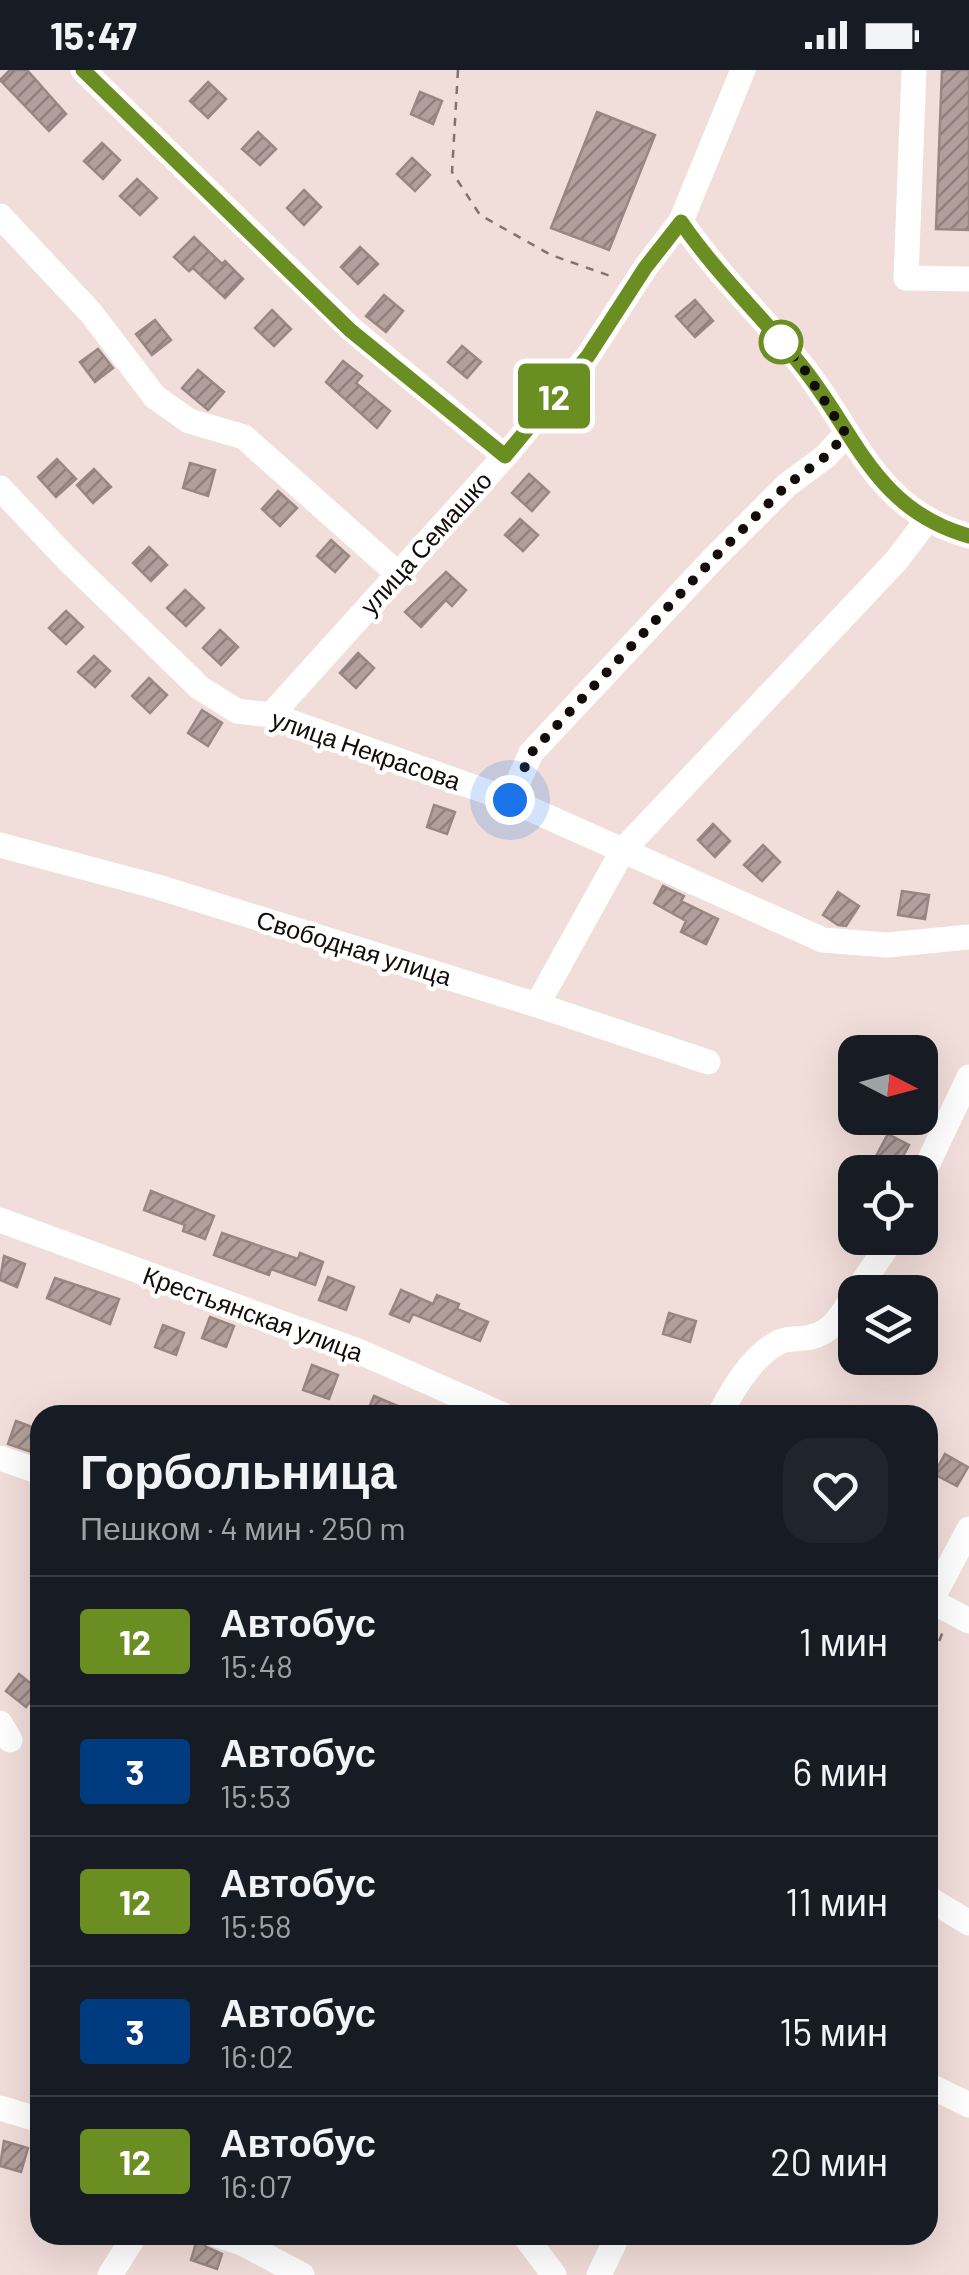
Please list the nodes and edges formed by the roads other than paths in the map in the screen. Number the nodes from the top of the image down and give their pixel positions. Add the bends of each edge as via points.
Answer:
1 (83, 70) edge
2 (743, 70) edge
3 (914, 70) edge
4 (0, 216) edge
5 (681, 222) junction
6 (969, 280) edge
7 (846, 434) junction
8 (505, 456) junction
9 (0, 488) edge
10 (928, 519) junction
11 (969, 536) edge
12 (398, 574) junction
13 (271, 715) junction
14 (510, 800) junction
15 (0, 845) edge
16 (624, 850) junction
17 (969, 937) edge
18 (536, 1005) junction
19 (708, 1062) dead end
20 (969, 1077) edge
21 (932, 1155) edge
22 (0, 1220) edge
23 (838, 1319) edge
24 (480, 1405) edge
25 (724, 1405) edge
26 (0, 1458) edge
27 (30, 1468) edge
28 (969, 1530) edge
29 (944, 1608) edge
30 (938, 1904) edge
31 (969, 1923) edge
32 (938, 2090) edge
33 (969, 2105) edge
34 (0, 2108) edge
35 (30, 2117) edge
36 (129, 2245) edge
37 (246, 2245) edge
38 (532, 2245) edge
39 (613, 2245) edge
40 (110, 2275) edge
41 (302, 2275) edge
42 (554, 2275) edge
43 (599, 2275) edge

1 - 8 street via 350,330
2 - 5 street, улица Семашко
3 - 6 street via 906,278
4 - 12 street via 91,313 156,398 190,421 244,437
5 - 7 street via 802,366
5 - 8 street, улица Семашко via 588,356
7 - 10 street via 884,485
7 - 14 street via 714,558 531,753
8 - 12 street, улица Семашко
9 - 13 street, улица Некрасова via 200,688 238,711
10 - 11 street
10 - 16 street
12 - 13 street, улица Семашко
13 - 14 street, улица Некрасова
14 - 16 street, улица Некрасова
15 - 18 street, Свободная улица
16 - 17 street, улица Некрасова via 823,940 887,946
16 - 18 street
18 - 19 street, Свободная улица
20 - 21 street
22 - 24 street, Крестьянская улица via 358,1352
23 - 25 street via 811,1338 783,1340 763,1352
26 - 27 street
28 - 29 street
30 - 31 street
32 - 33 street
34 - 35 street
36 - 40 street
37 - 41 street
38 - 42 street
39 - 43 street

